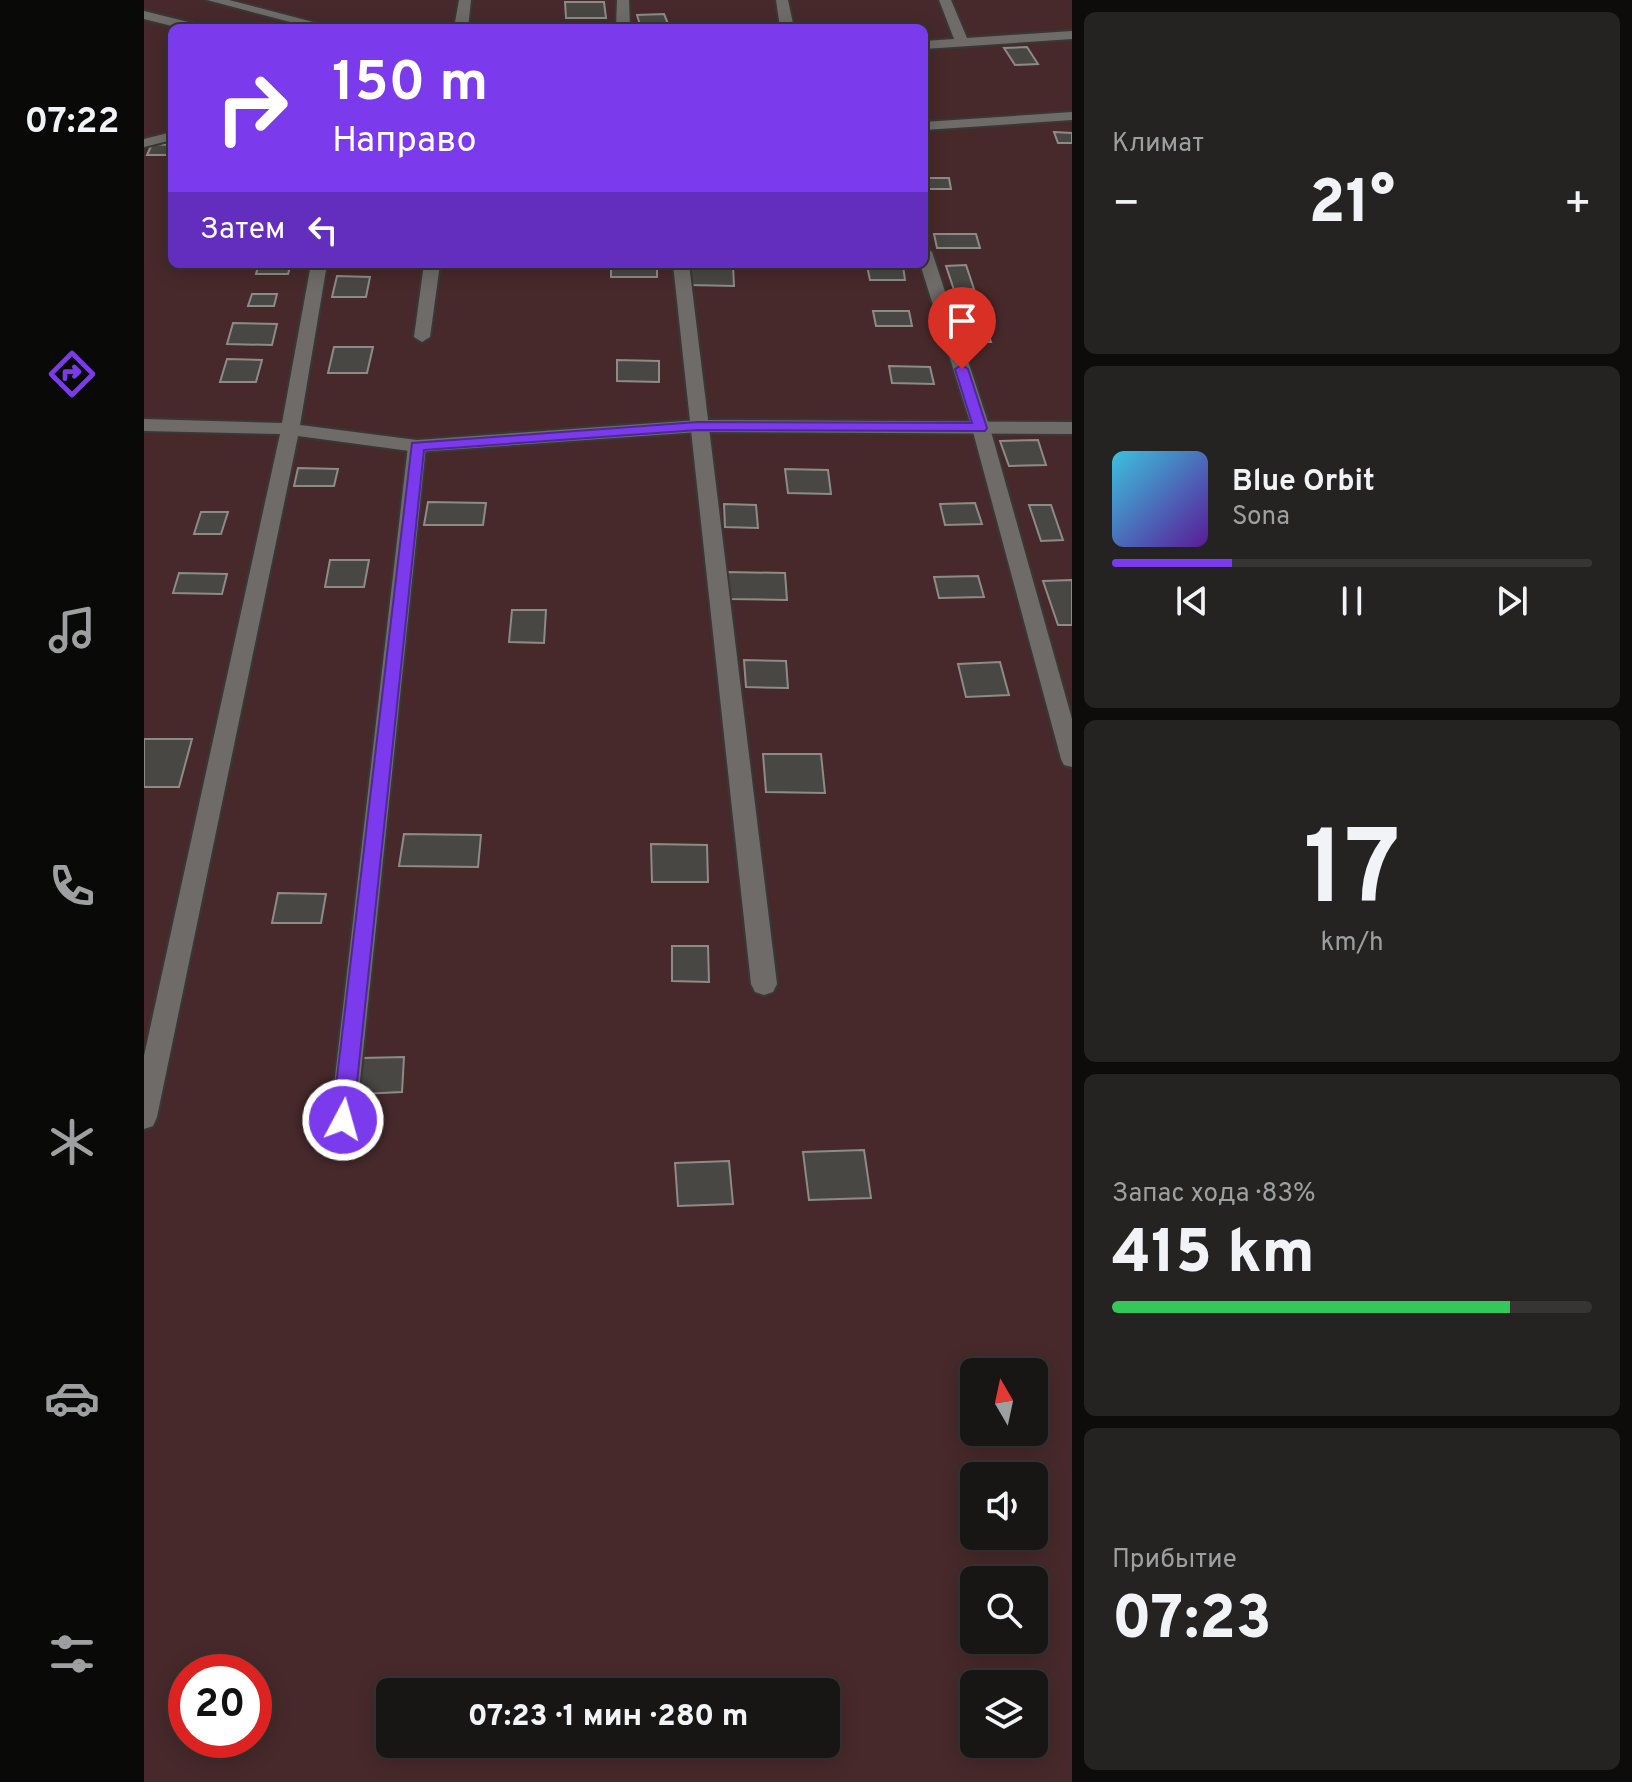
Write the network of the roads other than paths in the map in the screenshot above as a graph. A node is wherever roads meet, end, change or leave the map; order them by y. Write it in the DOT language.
graph roads {
  1 [pos="213,0"];
  2 [pos="271,0"];
  3 [pos="465,0"];
  4 [pos="623,0"];
  5 [pos="782,0"];
  6 [pos="945,0"];
  7 [pos="260,12"];
  8 [pos="144,15"];
  9 [pos="179,24"];
  10 [pos="312,24"];
  11 [pos="462,24"];
  12 [pos="623,24"];
  13 [pos="786,24"];
  14 [pos="1072,35"];
  15 [pos="962,42"];
  16 [pos="928,45"];
  17 [pos="1072,116"];
  18 [pos="928,126"];
  19 [pos="168,137"];
  20 [pos="144,143"];
  21 [pos="928,264"];
  22 [pos="318,268"];
  23 [pos="431,268"];
  24 [pos="681,268"];
  25 [pos="422,337"];
  26 [pos="144,425"];
  27 [pos="698,426"];
  28 [pos="981,428"];
  29 [pos="1072,428"];
  30 [pos="290,429"];
  31 [pos="417,446"];
  32 [pos="1072,759"];
  33 [pos="764,984"];
  34 [pos="144,1117"];
  35 [pos="343,1120"];
  1 -- 7 [label="street"];
  2 -- 7 [label="street"];
  3 -- 11 [label="street"];
  4 -- 12 [label="street"];
  5 -- 13 [label="street"];
  6 -- 15 [label="street"];
  7 -- 10 [label="street"];
  8 -- 9 [label="street"];
  14 -- 15 [label="street"];
  15 -- 16 [label="street"];
  17 -- 18 [label="street"];
  19 -- 20 [label="street"];
  21 -- 28 [label="street"];
  22 -- 30 [label="street"];
  23 -- 25 [label="street"];
  24 -- 27 [label="street"];
  26 -- 30 [label="street"];
  27 -- 28 [label="street"];
  27 -- 31 [label="street"];
  27 -- 33 [label="street"];
  28 -- 29 [label="street"];
  28 -- 32 [label="street"];
  30 -- 31 [label="street"];
  30 -- 34 [label="street"];
  31 -- 35 [label="street"];
}
